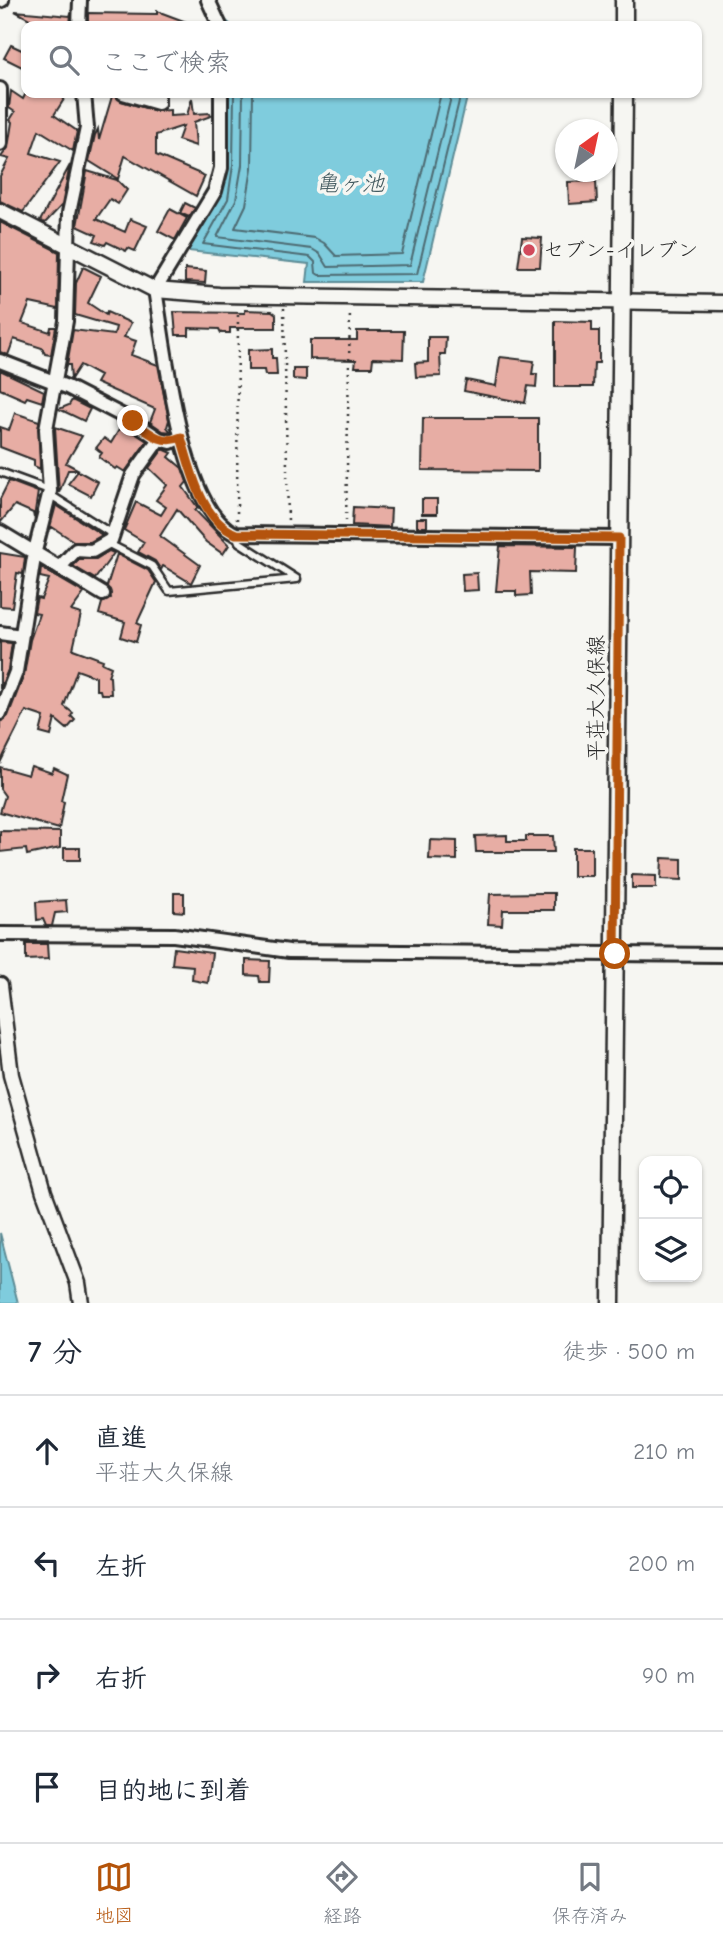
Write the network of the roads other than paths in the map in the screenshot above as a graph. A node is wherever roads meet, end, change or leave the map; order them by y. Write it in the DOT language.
graph roads {
  1 [pos="80,0"];
  2 [pos="208,0"];
  3 [pos="624,0"];
  4 [pos="79,21"];
  5 [pos="218,21"];
  6 [pos="624,21"];
  7 [pos="0,89"];
  8 [pos="84,98"];
  9 [pos="140,98"];
  10 [pos="158,98"];
  11 [pos="221,98"];
  12 [pos="624,98"];
  13 [pos="0,144"];
  14 [pos="0,211"];
  15 [pos="69,246"];
  16 [pos="155,290"];
  17 [pos="623,302"];
  18 [pos="723,303"];
  19 [pos="0,360"];
  20 [pos="54,383"];
  21 [pos="181,437"];
  22 [pos="159,439"];
  23 [pos="0,472"];
  24 [pos="50,492"];
  25 [pos="0,532"];
  26 [pos="236,534"];
  27 [pos="109,538"];
  28 [pos="619,538"];
  29 [pos="35,551"];
  30 [pos="59,568"];
  31 [pos="103,594"];
  32 [pos="0,633"];
  33 [pos="20,636"];
  34 [pos="0,713"];
  35 [pos="0,934"];
  36 [pos="615,954"];
  37 [pos="723,955"];
  38 [pos="0,985"];
  39 [pos="81,1303"];
  40 [pos="611,1303"];
  1 -- 4 [label="street"];
  2 -- 5 [label="street"];
  3 -- 6 [label="main road"];
  7 -- 13 [label="street"];
  8 -- 15 [label="street"];
  9 -- 10 [label="street"];
  11 -- 16 [label="street"];
  12 -- 17 [label="main road, 平荘大久保線"];
  14 -- 15 [label="street"];
  15 -- 16 [label="street"];
  15 -- 20 [label="street"];
  16 -- 17 [label="street"];
  16 -- 21 [label="street"];
  17 -- 18 [label="street"];
  17 -- 28 [label="main road, 平荘大久保線"];
  19 -- 20 [label="street"];
  20 -- 22 [label="street"];
  20 -- 24 [label="street"];
  21 -- 22 [label="street"];
  21 -- 26 [label="street"];
  22 -- 27 [label="street"];
  23 -- 24 [label="lane"];
  24 -- 27 [label="lane"];
  24 -- 29 [label="street"];
  25 -- 29 [label="street"];
  26 -- 27 [label="lane"];
  26 -- 28 [label="street"];
  27 -- 30 [label="street"];
  28 -- 36 [label="main road, 平荘大久保線"];
  29 -- 30 [label="street"];
  29 -- 33 [label="street"];
  30 -- 31 [label="street"];
  32 -- 33 [label="street"];
  33 -- 34 [label="street"];
  35 -- 36 [label="street"];
  36 -- 37 [label="street"];
  36 -- 40 [label="main road, 平荘大久保線"];
  38 -- 39 [label="street"];
}
